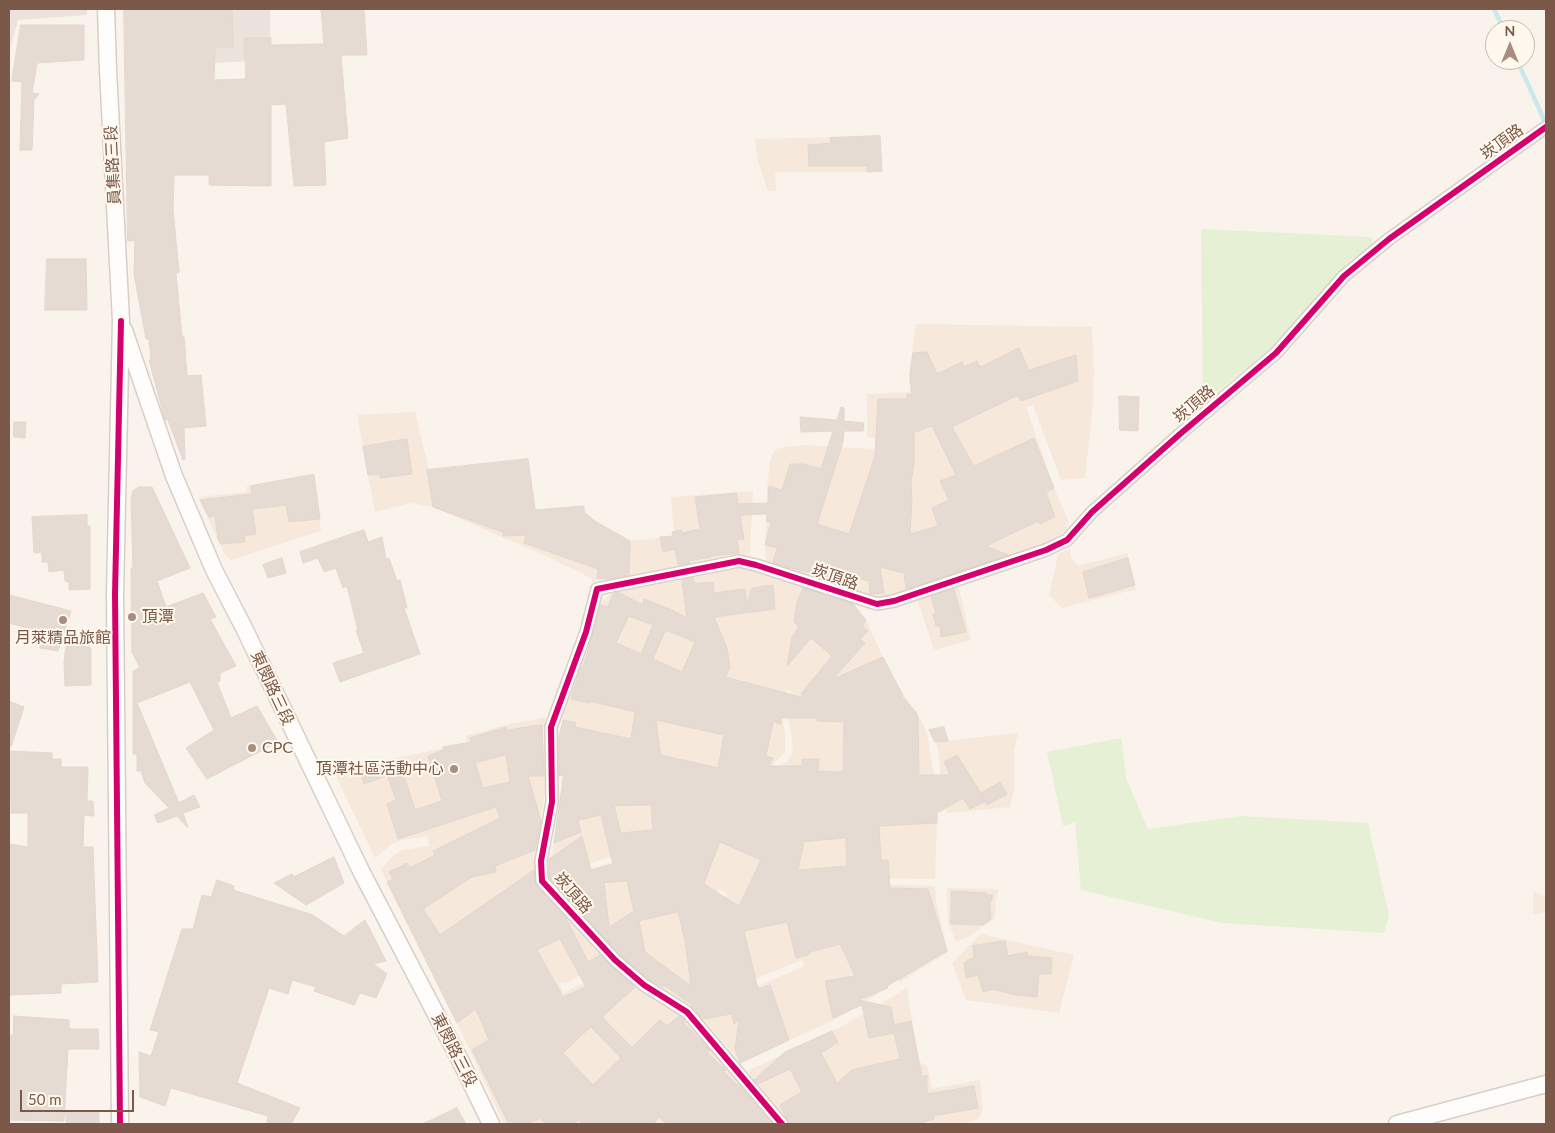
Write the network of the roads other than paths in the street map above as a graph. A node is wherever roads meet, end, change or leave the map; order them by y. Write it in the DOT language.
graph roads {
  1 [pos="106,9"];
  2 [pos="1546,127"];
  3 [pos="121,321"];
  4 [pos="1546,1084"];
  5 [pos="120,1124"];
  6 [pos="491,1124"];
  7 [pos="782,1124"];
  8 [pos="1397,1124"];
  1 -- 3 [label="main road, 員集路三段"];
  2 -- 7 [label="street, 崁頂路"];
  3 -- 5 [label="main road"];
  3 -- 6 [label="main road, 東閔路三段"];
  4 -- 8 [label="main road"];
}
